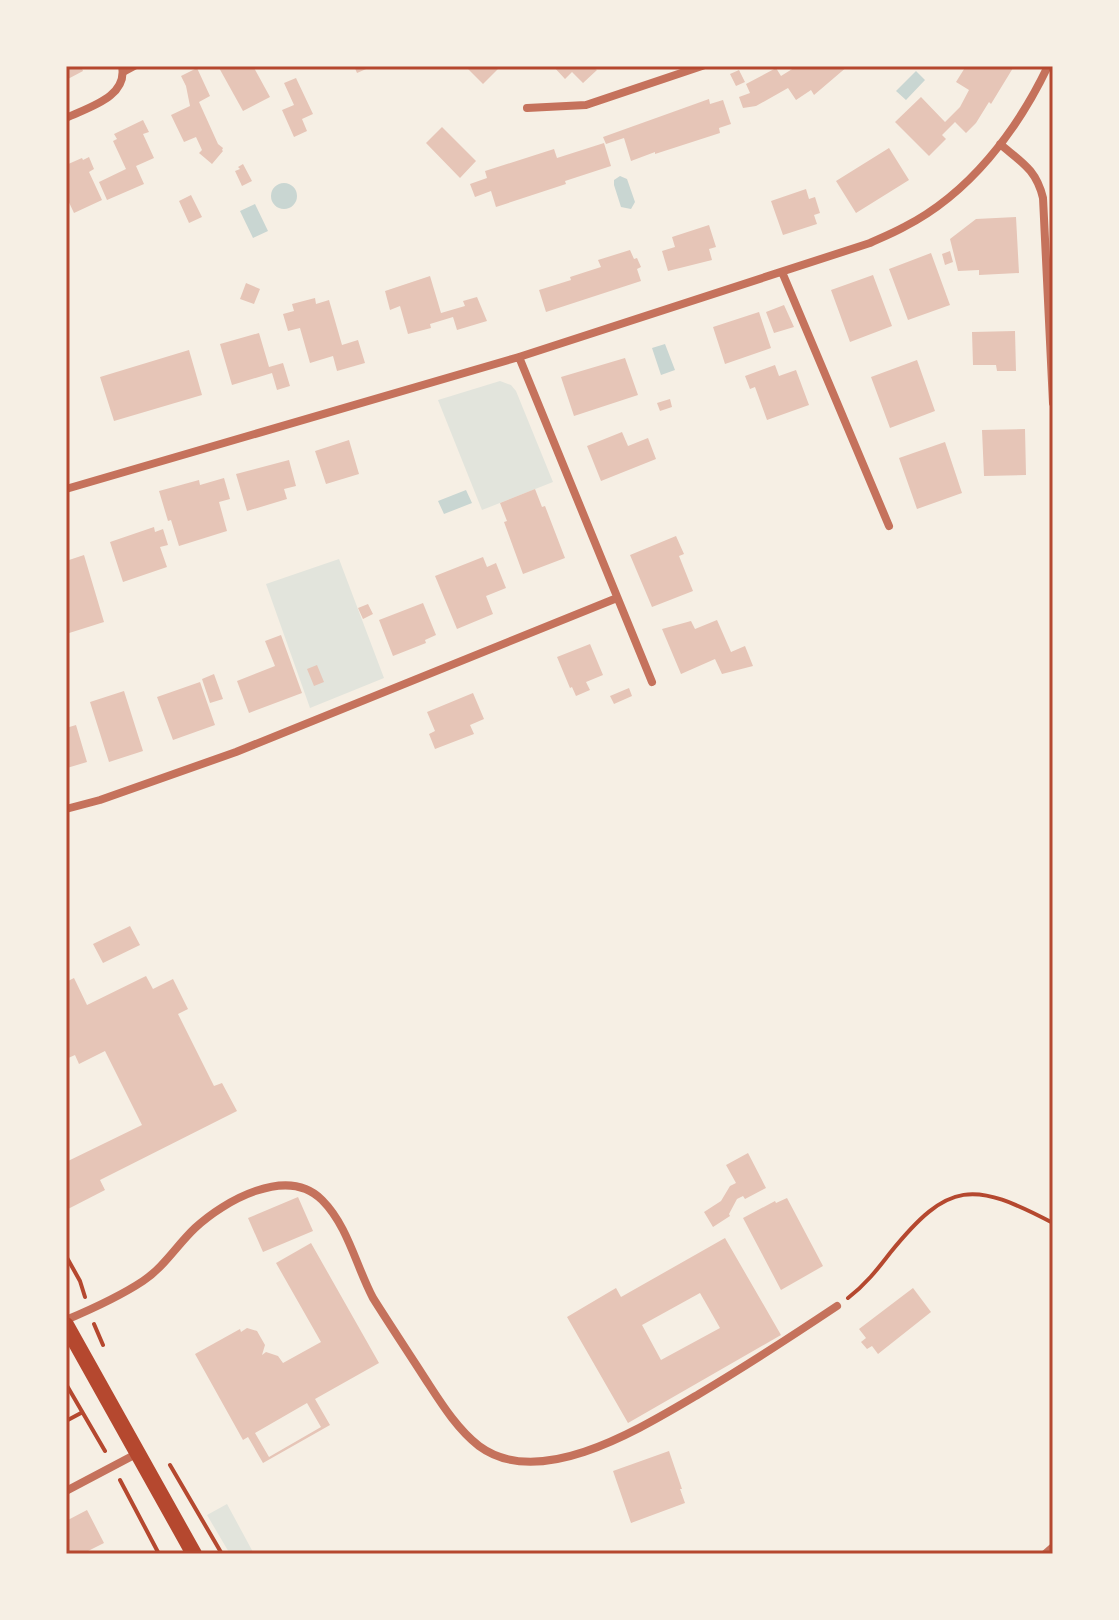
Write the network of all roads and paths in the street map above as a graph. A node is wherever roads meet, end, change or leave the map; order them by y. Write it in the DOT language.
graph roads {
  1 [pos="136,66"];
  2 [pos="702,66"];
  3 [pos="1048,66"];
  4 [pos="122,70"];
  5 [pos="527,108"];
  6 [pos="66,118"];
  7 [pos="1000,144"];
  8 [pos="782,272"];
  9 [pos="519,357"];
  10 [pos="1053,403"];
  11 [pos="66,489"];
  12 [pos="889,526"];
  13 [pos="617,598"];
  14 [pos="652,682"];
  15 [pos="66,809"];
  16 [pos="1053,1223"];
  17 [pos="66,1256"];
  18 [pos="80,1281"];
  19 [pos="837,1306"];
  20 [pos="89,1310"];
  21 [pos="66,1323"];
  22 [pos="105,1351"];
  23 [pos="82,1412"];
  24 [pos="66,1421"];
  25 [pos="138,1453"];
  26 [pos="165,1456"];
  27 [pos="66,1491"];
  28 [pos="1053,1547"];
  29 [pos="194,1554"];
  30 [pos="222,1554"];
  31 [pos="1045,1554"];
  1 -- 4 [label="lane"];
  2 -- 5 [label="street"];
  3 -- 7 [label="street"];
  4 -- 6 [label="street"];
  7 -- 8 [label="street"];
  7 -- 10 [label="street"];
  8 -- 9 [label="street"];
  8 -- 12 [label="street"];
  9 -- 11 [label="street"];
  9 -- 13 [label="street"];
  13 -- 14 [label="street"];
  13 -- 15 [label="street"];
  16 -- 19 [label="path"];
  17 -- 18 [label="path"];
  19 -- 20 [label="street"];
  20 -- 21 [label="street"];
  20 -- 22 [label="path"];
  21 -- 25 [label="main road"];
  23 -- 24 [label="path"];
  25 -- 27 [label="street"];
  25 -- 29 [label="main road"];
  26 -- 30 [label="path"];
  28 -- 31 [label="street"];
}
